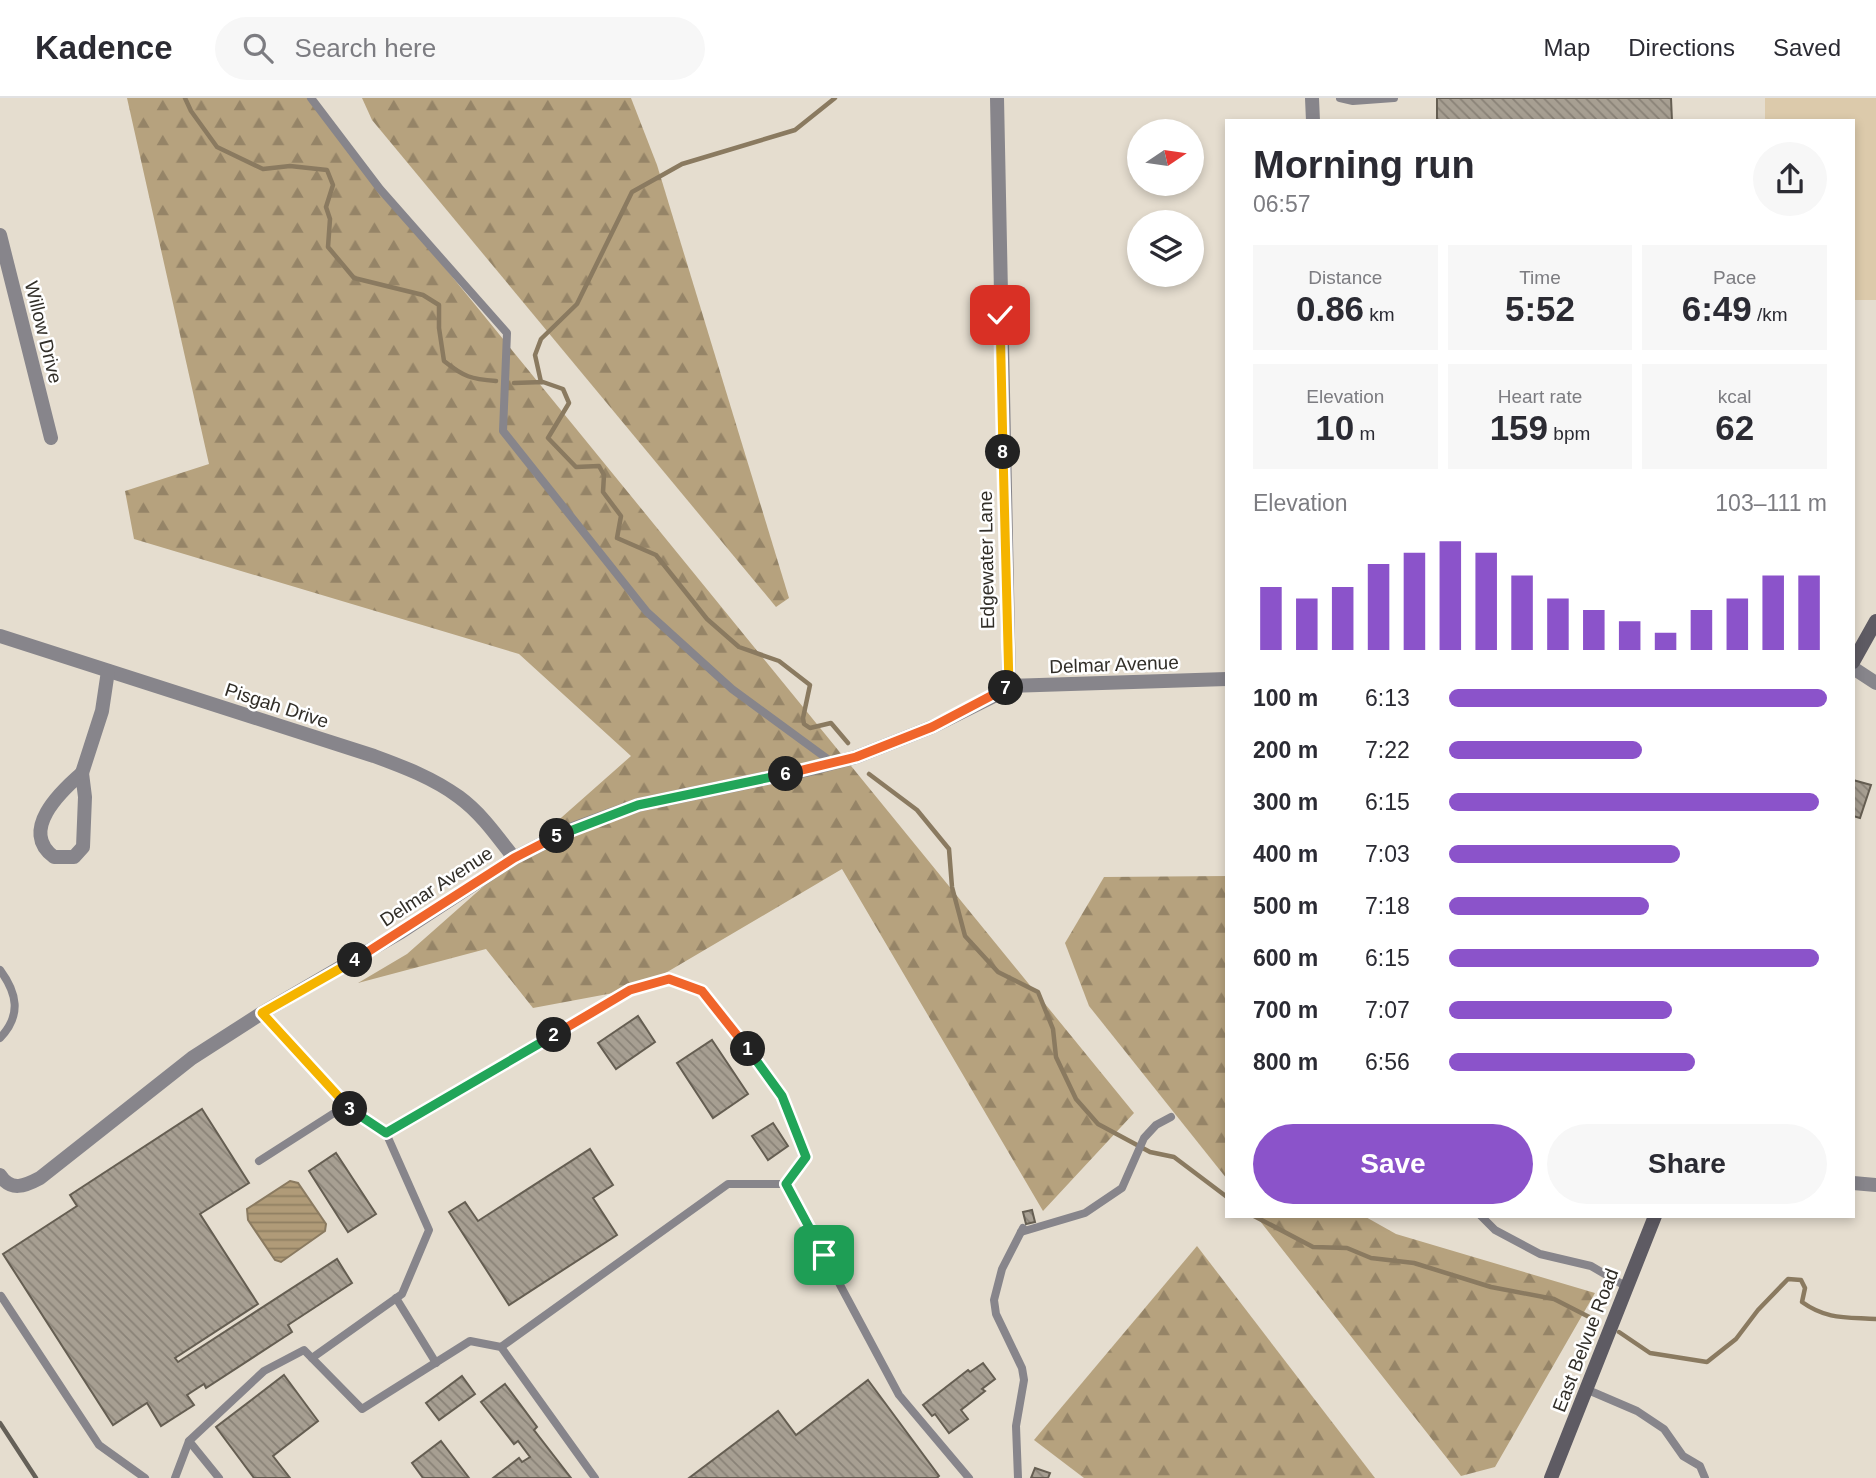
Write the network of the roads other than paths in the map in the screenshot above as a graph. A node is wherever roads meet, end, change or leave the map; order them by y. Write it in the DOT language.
graph roads {
  1 [pos="311,98"];
  2 [pos="997,98"];
  3 [pos="1312,98"];
  4 [pos="1340,98"];
  5 [pos="1394,98"];
  6 [pos="1313,119"];
  7 [pos="0,235"];
  8 [pos="51,438"];
  9 [pos="1876,621"];
  10 [pos="0,636"];
  11 [pos="1855,658"];
  12 [pos="1855,669"];
  13 [pos="108,671"];
  14 [pos="1225,679"];
  15 [pos="1876,683"];
  16 [pos="1009,686"];
  17 [pos="833,763"];
  18 [pos="82,773"];
  19 [pos="514,858"];
  20 [pos="0,970"];
  21 [pos="262,1013"];
  22 [pos="0,1038"];
  23 [pos="345,1106"];
  24 [pos="1171,1117"];
  25 [pos="386,1133"];
  26 [pos="259,1161"];
  27 [pos="2,1178"];
  28 [pos="1855,1183"];
  29 [pos="786,1184"];
  30 [pos="1876,1185"];
  31 [pos="1483,1218"];
  32 [pos="1654,1218"];
  33 [pos="1627,1287"];
  34 [pos="1,1296"];
  35 [pos="396,1298"];
  36 [pos="500,1347"];
  37 [pos="312,1358"];
  38 [pos="436,1363"];
  39 [pos="1588,1390"];
  40 [pos="189,1441"];
  41 [pos="145,1478"];
  42 [pos="176,1478"];
  43 [pos="219,1478"];
  44 [pos="595,1478"];
  45 [pos="969,1478"];
  46 [pos="1018,1478"];
  47 [pos="1551,1478"];
  48 [pos="1705,1478"];
  1 -- 17 [label="lane"];
  2 -- 16 [label="street, Edgewater Lane"];
  3 -- 6 [label="street"];
  4 -- 5 [label="lane"];
  7 -- 8 [label="street, Willow Drive"];
  9 -- 11 [label="street"];
  10 -- 13 [label="street, Pisgah Drive"];
  12 -- 15 [label="street"];
  13 -- 18 [label="street"];
  13 -- 19 [label="street, Pisgah Drive"];
  14 -- 16 [label="street, Delmar Avenue"];
  16 -- 17 [label="street, Delmar Avenue"];
  17 -- 19 [label="street, Delmar Avenue"];
  18 -- 18 [label="street"];
  19 -- 21 [label="street, Delmar Avenue"];
  20 -- 22 [label="lane"];
  21 -- 23 [label="lane"];
  21 -- 27 [label="street, Delmar Avenue"];
  23 -- 25 [label="lane"];
  23 -- 26 [label="lane"];
  24 -- 46 [label="lane"];
  25 -- 29 [label="lane"];
  25 -- 35 [label="lane"];
  28 -- 30 [label="street"];
  29 -- 36 [label="lane"];
  29 -- 45 [label="lane"];
  31 -- 33 [label="lane"];
  32 -- 33 [label="street, East Belvue Road"];
  33 -- 39 [label="street, East Belvue Road"];
  34 -- 41 [label="lane"];
  35 -- 37 [label="lane"];
  35 -- 38 [label="lane"];
  36 -- 38 [label="lane"];
  36 -- 44 [label="lane"];
  37 -- 38 [label="lane"];
  37 -- 40 [label="lane"];
  39 -- 47 [label="street, East Belvue Road"];
  39 -- 48 [label="lane"];
  40 -- 42 [label="lane"];
  40 -- 43 [label="lane"];
}
